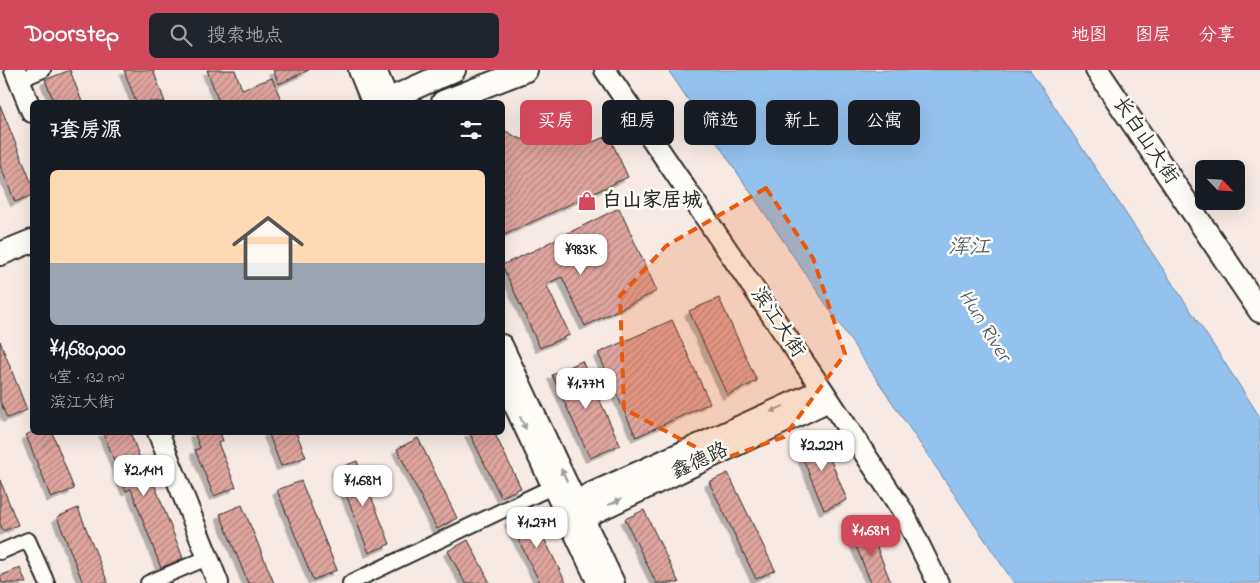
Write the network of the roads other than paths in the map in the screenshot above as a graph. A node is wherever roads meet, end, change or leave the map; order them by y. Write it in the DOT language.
graph roads {
  1 [pos="44,70"];
  2 [pos="359,70"];
  3 [pos="376,70"];
  4 [pos="526,70"];
  5 [pos="605,70"];
  6 [pos="1097,70"];
  7 [pos="1113,70"];
  8 [pos="449,72"];
  9 [pos="18,75"];
  10 [pos="382,100"];
  11 [pos="383,100"];
  12 [pos="387,100"];
  13 [pos="450,100"];
  14 [pos="30,107"];
  15 [pos="30,242"];
  16 [pos="0,254"];
  17 [pos="30,258"];
  18 [pos="0,270"];
  19 [pos="1260,285"];
  20 [pos="1260,311"];
  21 [pos="505,352"];
  22 [pos="505,385"];
  23 [pos="825,395"];
  24 [pos="159,435"];
  25 [pos="554,486"];
  26 [pos="573,512"];
  27 [pos="0,552"];
  28 [pos="207,558"];
  29 [pos="46,583"];
  30 [pos="148,583"];
  31 [pos="218,583"];
  32 [pos="350,583"];
  33 [pos="598,583"];
  34 [pos="614,583"];
  35 [pos="938,583"];
  1 -- 9 [label="street"];
  2 -- 10 [label="street"];
  3 -- 11 [label="street"];
  4 -- 13 [label="main road"];
  5 -- 23 [label="street, 滨江大街"];
  6 -- 20 [label="main road, 长白山大街"];
  7 -- 19 [label="main road, 长白山大街"];
  8 -- 12 [label="main road"];
  9 -- 14 [label="street"];
  15 -- 16 [label="main road"];
  17 -- 18 [label="main road"];
  26 -- 21 [label="street, one-way"];
  22 -- 25 [label="street, one-way"];
  23 -- 26 [label="street, 鑫德路"];
  23 -- 35 [label="street, 滨江大街"];
  24 -- 28 [label="street"];
  25 -- 26 [label="street"];
  25 -- 32 [label="street"];
  26 -- 33 [label="street"];
  26 -- 34 [label="street"];
  27 -- 29 [label="street"];
  28 -- 30 [label="street"];
  28 -- 31 [label="street"];
}
